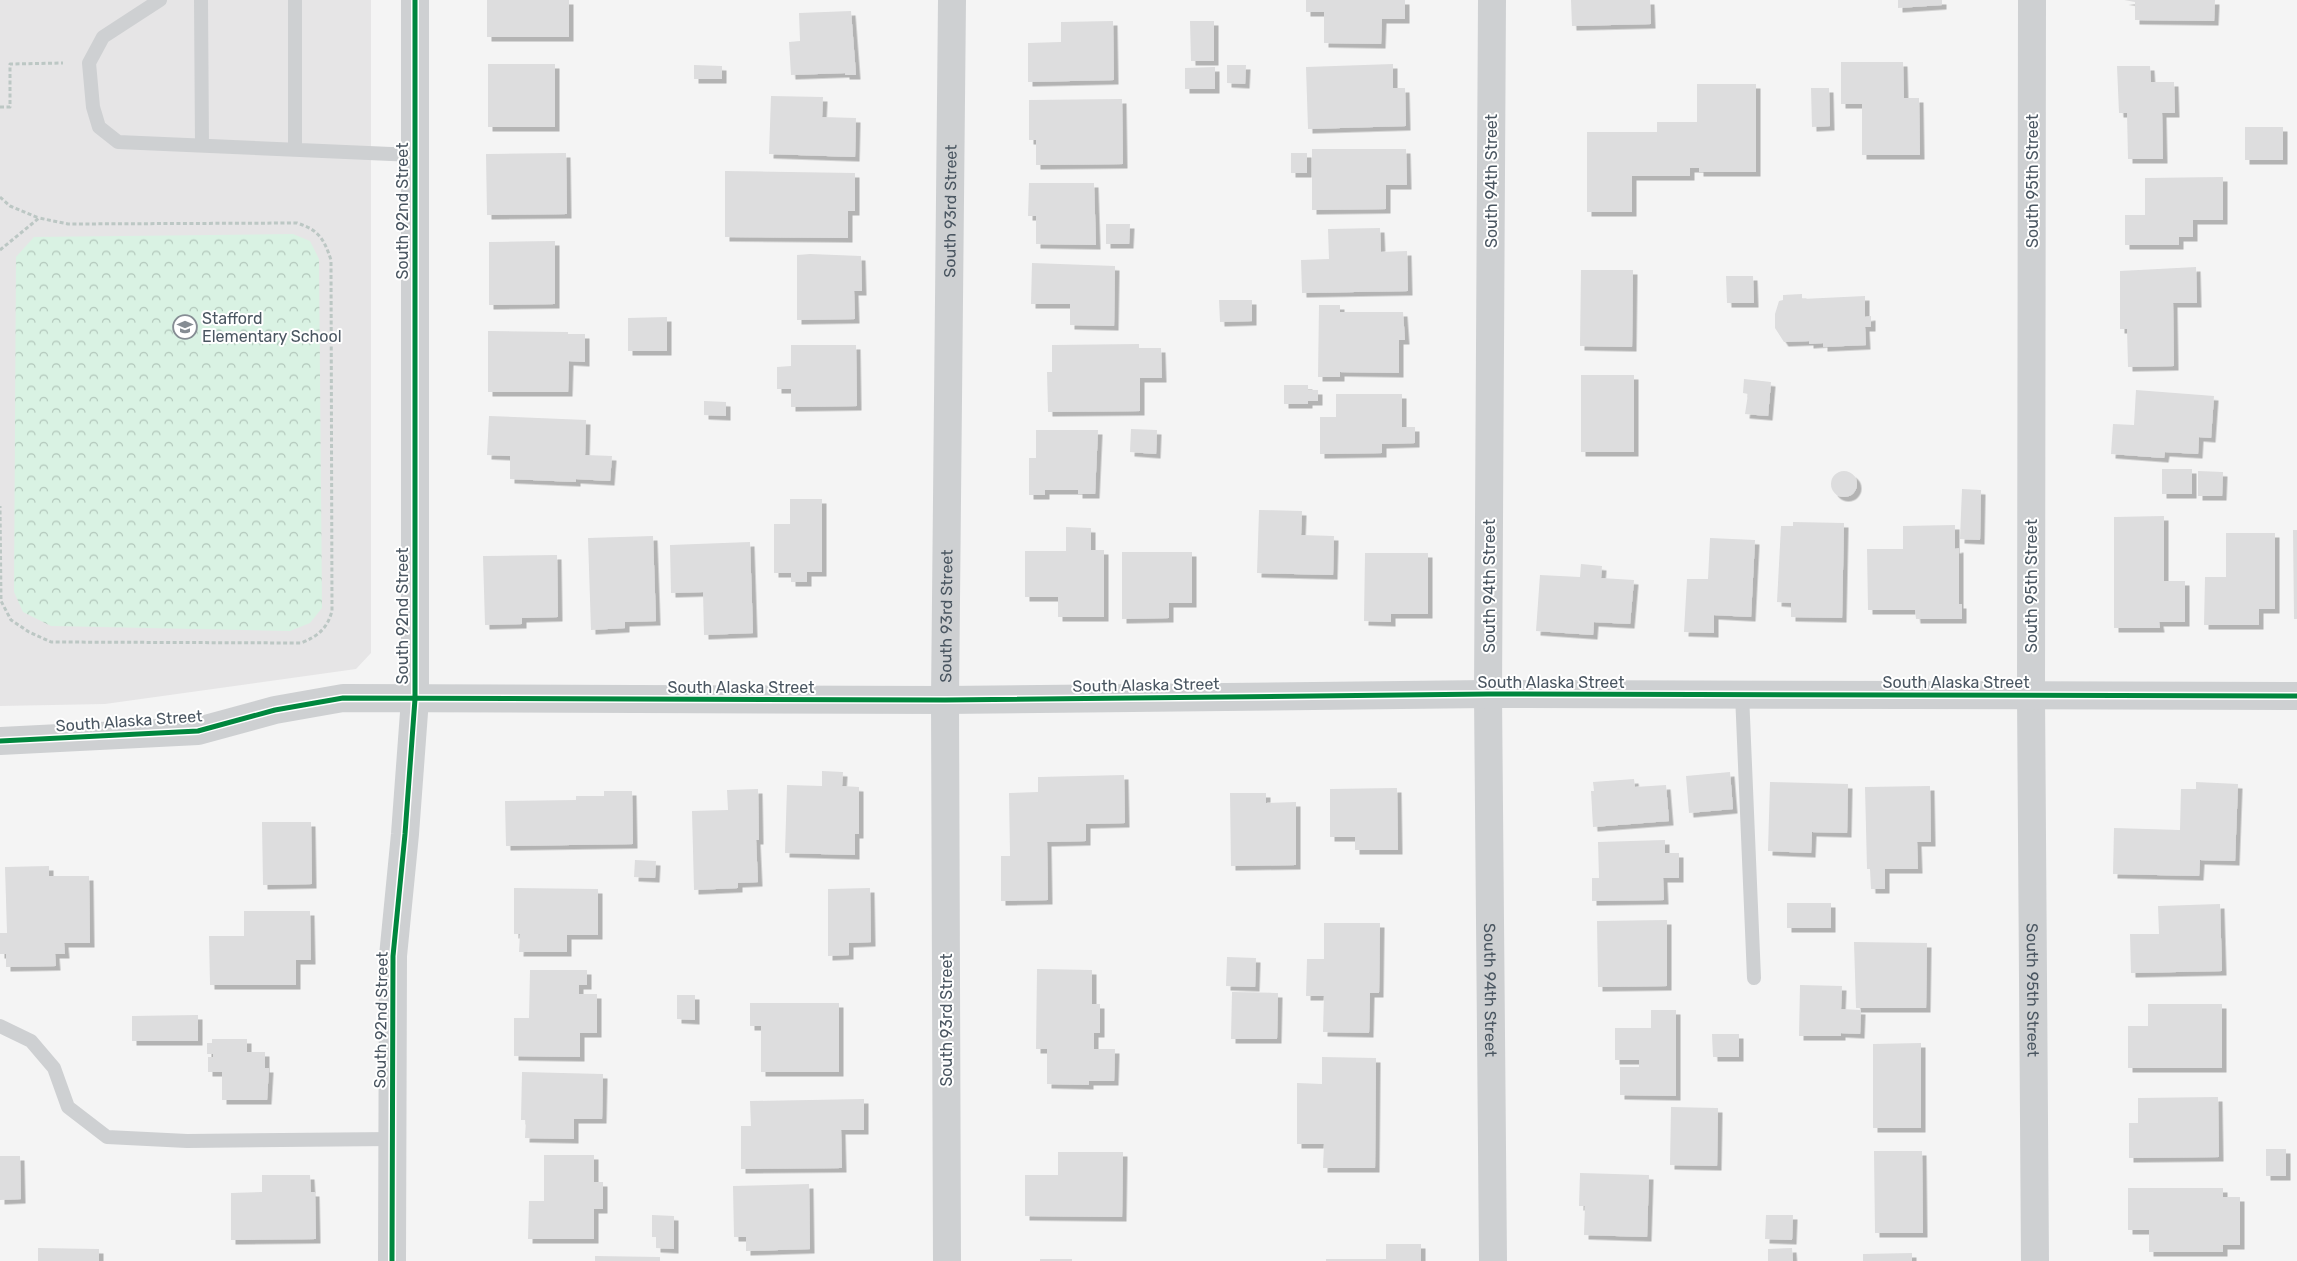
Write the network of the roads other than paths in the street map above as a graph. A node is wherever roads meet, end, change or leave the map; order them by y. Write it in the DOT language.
graph roads {
  1 [pos="160,0"];
  2 [pos="201,0"];
  3 [pos="295,0"];
  4 [pos="415,0"];
  5 [pos="952,0"];
  6 [pos="1492,0"];
  7 [pos="2032,0"];
  8 [pos="202,145"];
  9 [pos="295,149"];
  10 [pos="414,156"];
  11 [pos="1488,694"];
  12 [pos="1742,694"];
  13 [pos="2031,695"];
  14 [pos="2297,696"];
  15 [pos="415,699"];
  16 [pos="944,700"];
  17 [pos="0,741"];
  18 [pos="1754,978"];
  19 [pos="0,1026"];
  20 [pos="392,1139"];
  21 [pos="392,1261"];
  22 [pos="947,1261"];
  23 [pos="1493,1261"];
  24 [pos="2036,1261"];
  1 -- 8 [label="lane"];
  2 -- 8 [label="lane"];
  3 -- 9 [label="lane"];
  4 -- 10 [label="street, South 92nd Street"];
  5 -- 16 [label="street, South 93rd Street"];
  6 -- 11 [label="street, South 94th Street"];
  7 -- 13 [label="street, South 95th Street"];
  8 -- 9 [label="lane"];
  9 -- 10 [label="lane"];
  10 -- 15 [label="street, South 92nd Street"];
  11 -- 12 [label="street, South Alaska Street"];
  11 -- 16 [label="street, South Alaska Street"];
  11 -- 23 [label="street, South 94th Street"];
  12 -- 13 [label="street, South Alaska Street"];
  12 -- 18 [label="lane"];
  13 -- 14 [label="street, South Alaska Street"];
  13 -- 24 [label="street, South 95th Street"];
  15 -- 16 [label="street, South Alaska Street"];
  15 -- 17 [label="street, South Alaska Street"];
  15 -- 20 [label="street, South 92nd Street"];
  16 -- 22 [label="street, South 93rd Street"];
  19 -- 20 [label="lane"];
  20 -- 21 [label="street, South 92nd Street"];
}
